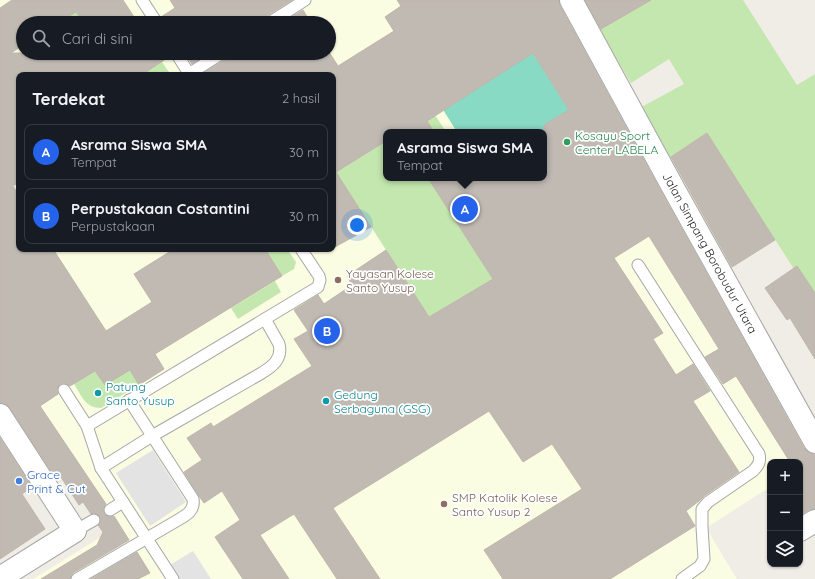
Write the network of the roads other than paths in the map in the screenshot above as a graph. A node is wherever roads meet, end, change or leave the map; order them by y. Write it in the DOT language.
graph roads {
  1 [pos="142,0"];
  2 [pos="305,0"];
  3 [pos="571,0"];
  4 [pos="152,16"];
  5 [pos="280,16"];
  6 [pos="181,60"];
  7 [pos="211,60"];
  8 [pos="189,72"];
  9 [pos="193,72"];
  10 [pos="303,252"];
  11 [pos="638,265"];
  12 [pos="265,319"];
  13 [pos="64,390"];
  14 [pos="129,400"];
  15 [pos="0,414"];
  16 [pos="87,426"];
  17 [pos="152,436"];
  18 [pos="815,442"];
  19 [pos="101,468"];
  20 [pos="123,502"];
  21 [pos="110,510"];
  22 [pos="94,520"];
  23 [pos="815,521"];
  24 [pos="803,528"];
  25 [pos="75,531"];
  26 [pos="147,539"];
  27 [pos="0,578"];
  28 [pos="77,579"];
  29 [pos="173,579"];
  30 [pos="682,579"];
  1 -- 4 [label="lane"];
  2 -- 5 [label="lane"];
  3 -- 18 [label="street, Jalan Simpang Borobudur Utara"];
  6 -- 8 [label="lane"];
  7 -- 9 [label="lane"];
  10 -- 12 [label="lane"];
  11 -- 30 [label="lane"];
  12 -- 14 [label="lane"];
  12 -- 17 [label="lane"];
  13 -- 16 [label="lane"];
  14 -- 16 [label="lane"];
  14 -- 17 [label="lane"];
  15 -- 25 [label="street"];
  16 -- 19 [label="lane"];
  17 -- 19 [label="lane"];
  17 -- 26 [label="lane"];
  19 -- 20 [label="lane"];
  20 -- 21 [label="lane"];
  20 -- 26 [label="lane"];
  22 -- 25 [label="lane"];
  23 -- 24 [label="street"];
  25 -- 27 [label="street"];
  26 -- 28 [label="lane"];
  26 -- 29 [label="lane"];
}
